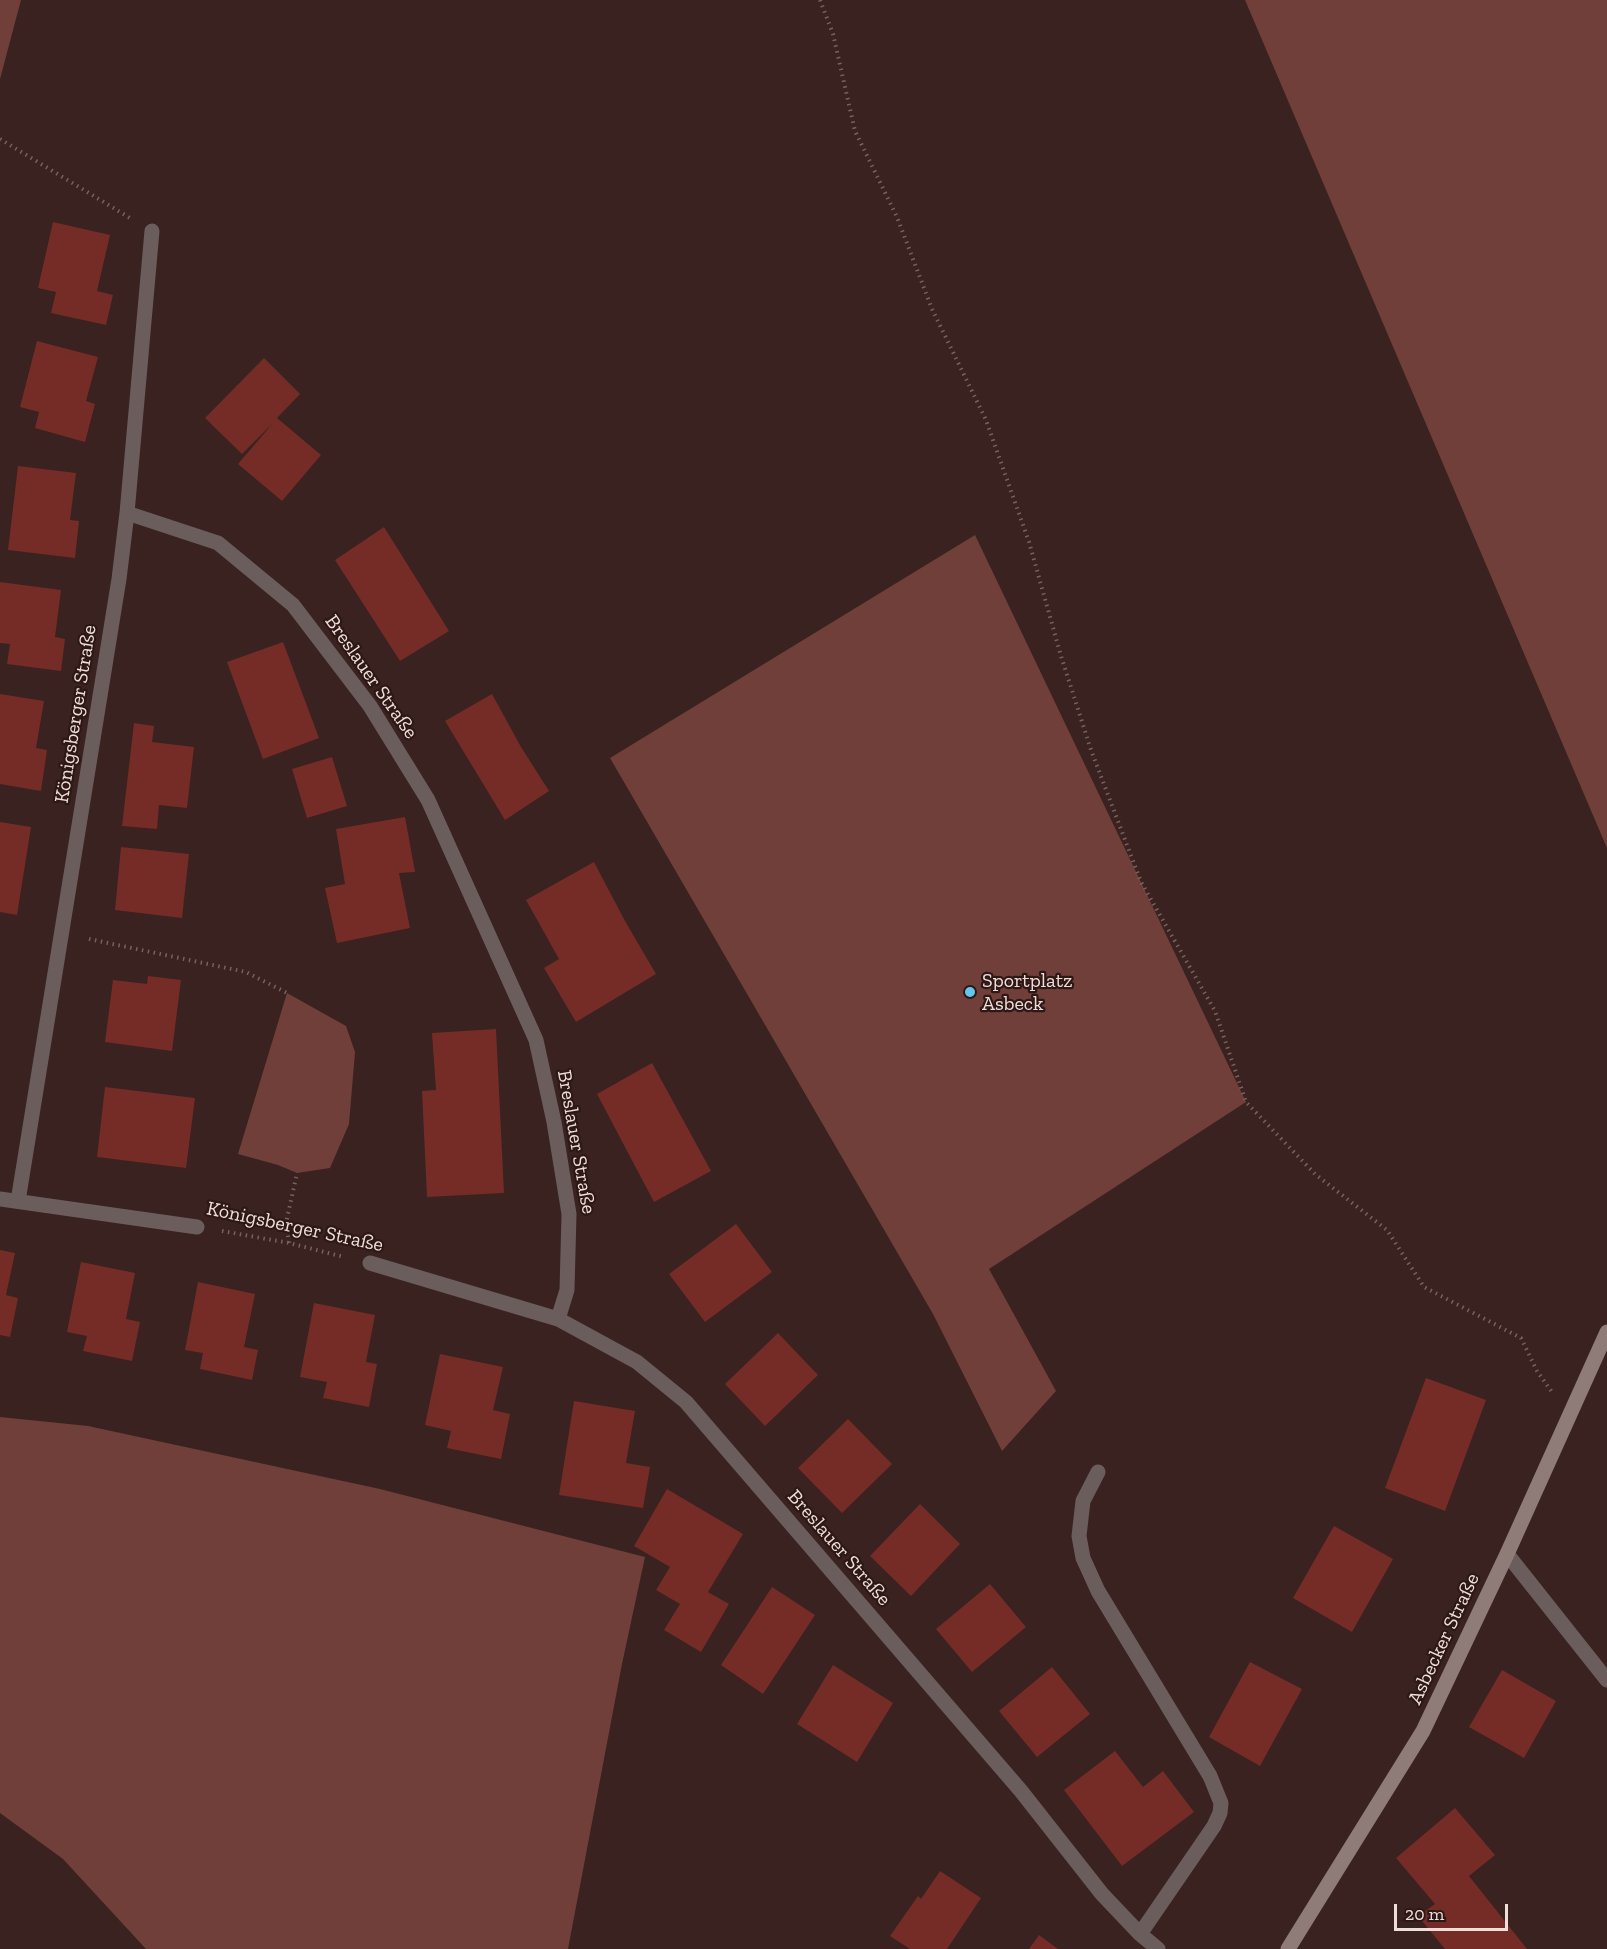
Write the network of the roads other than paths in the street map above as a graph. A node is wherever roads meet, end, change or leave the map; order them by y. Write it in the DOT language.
graph roads {
  1 [pos="152,231"];
  2 [pos="128,513"];
  3 [pos="0,1199"];
  4 [pos="18,1200"];
  5 [pos="197,1227"];
  6 [pos="370,1263"];
  7 [pos="558,1319"];
  8 [pos="1607,1332"];
  9 [pos="1098,1472"];
  10 [pos="1507,1554"];
  11 [pos="1607,1680"];
  12 [pos="1140,1934"];
  13 [pos="1158,1949"];
  14 [pos="1288,1949"];
  1 -- 2 [label="street, Königsberger Straße"];
  2 -- 4 [label="street, Königsberger Straße"];
  2 -- 7 [label="street, Breslauer Straße"];
  3 -- 4 [label="street, Königsberger Straße"];
  4 -- 5 [label="street, Königsberger Straße"];
  6 -- 7 [label="street, Königsberger Straße"];
  7 -- 12 [label="street, Breslauer Straße"];
  8 -- 10 [label="main road, Asbecker Straße"];
  9 -- 12 [label="street"];
  10 -- 11 [label="street"];
  10 -- 14 [label="main road, Asbecker Straße"];
  12 -- 13 [label="street, Breslauer Straße"];
}
